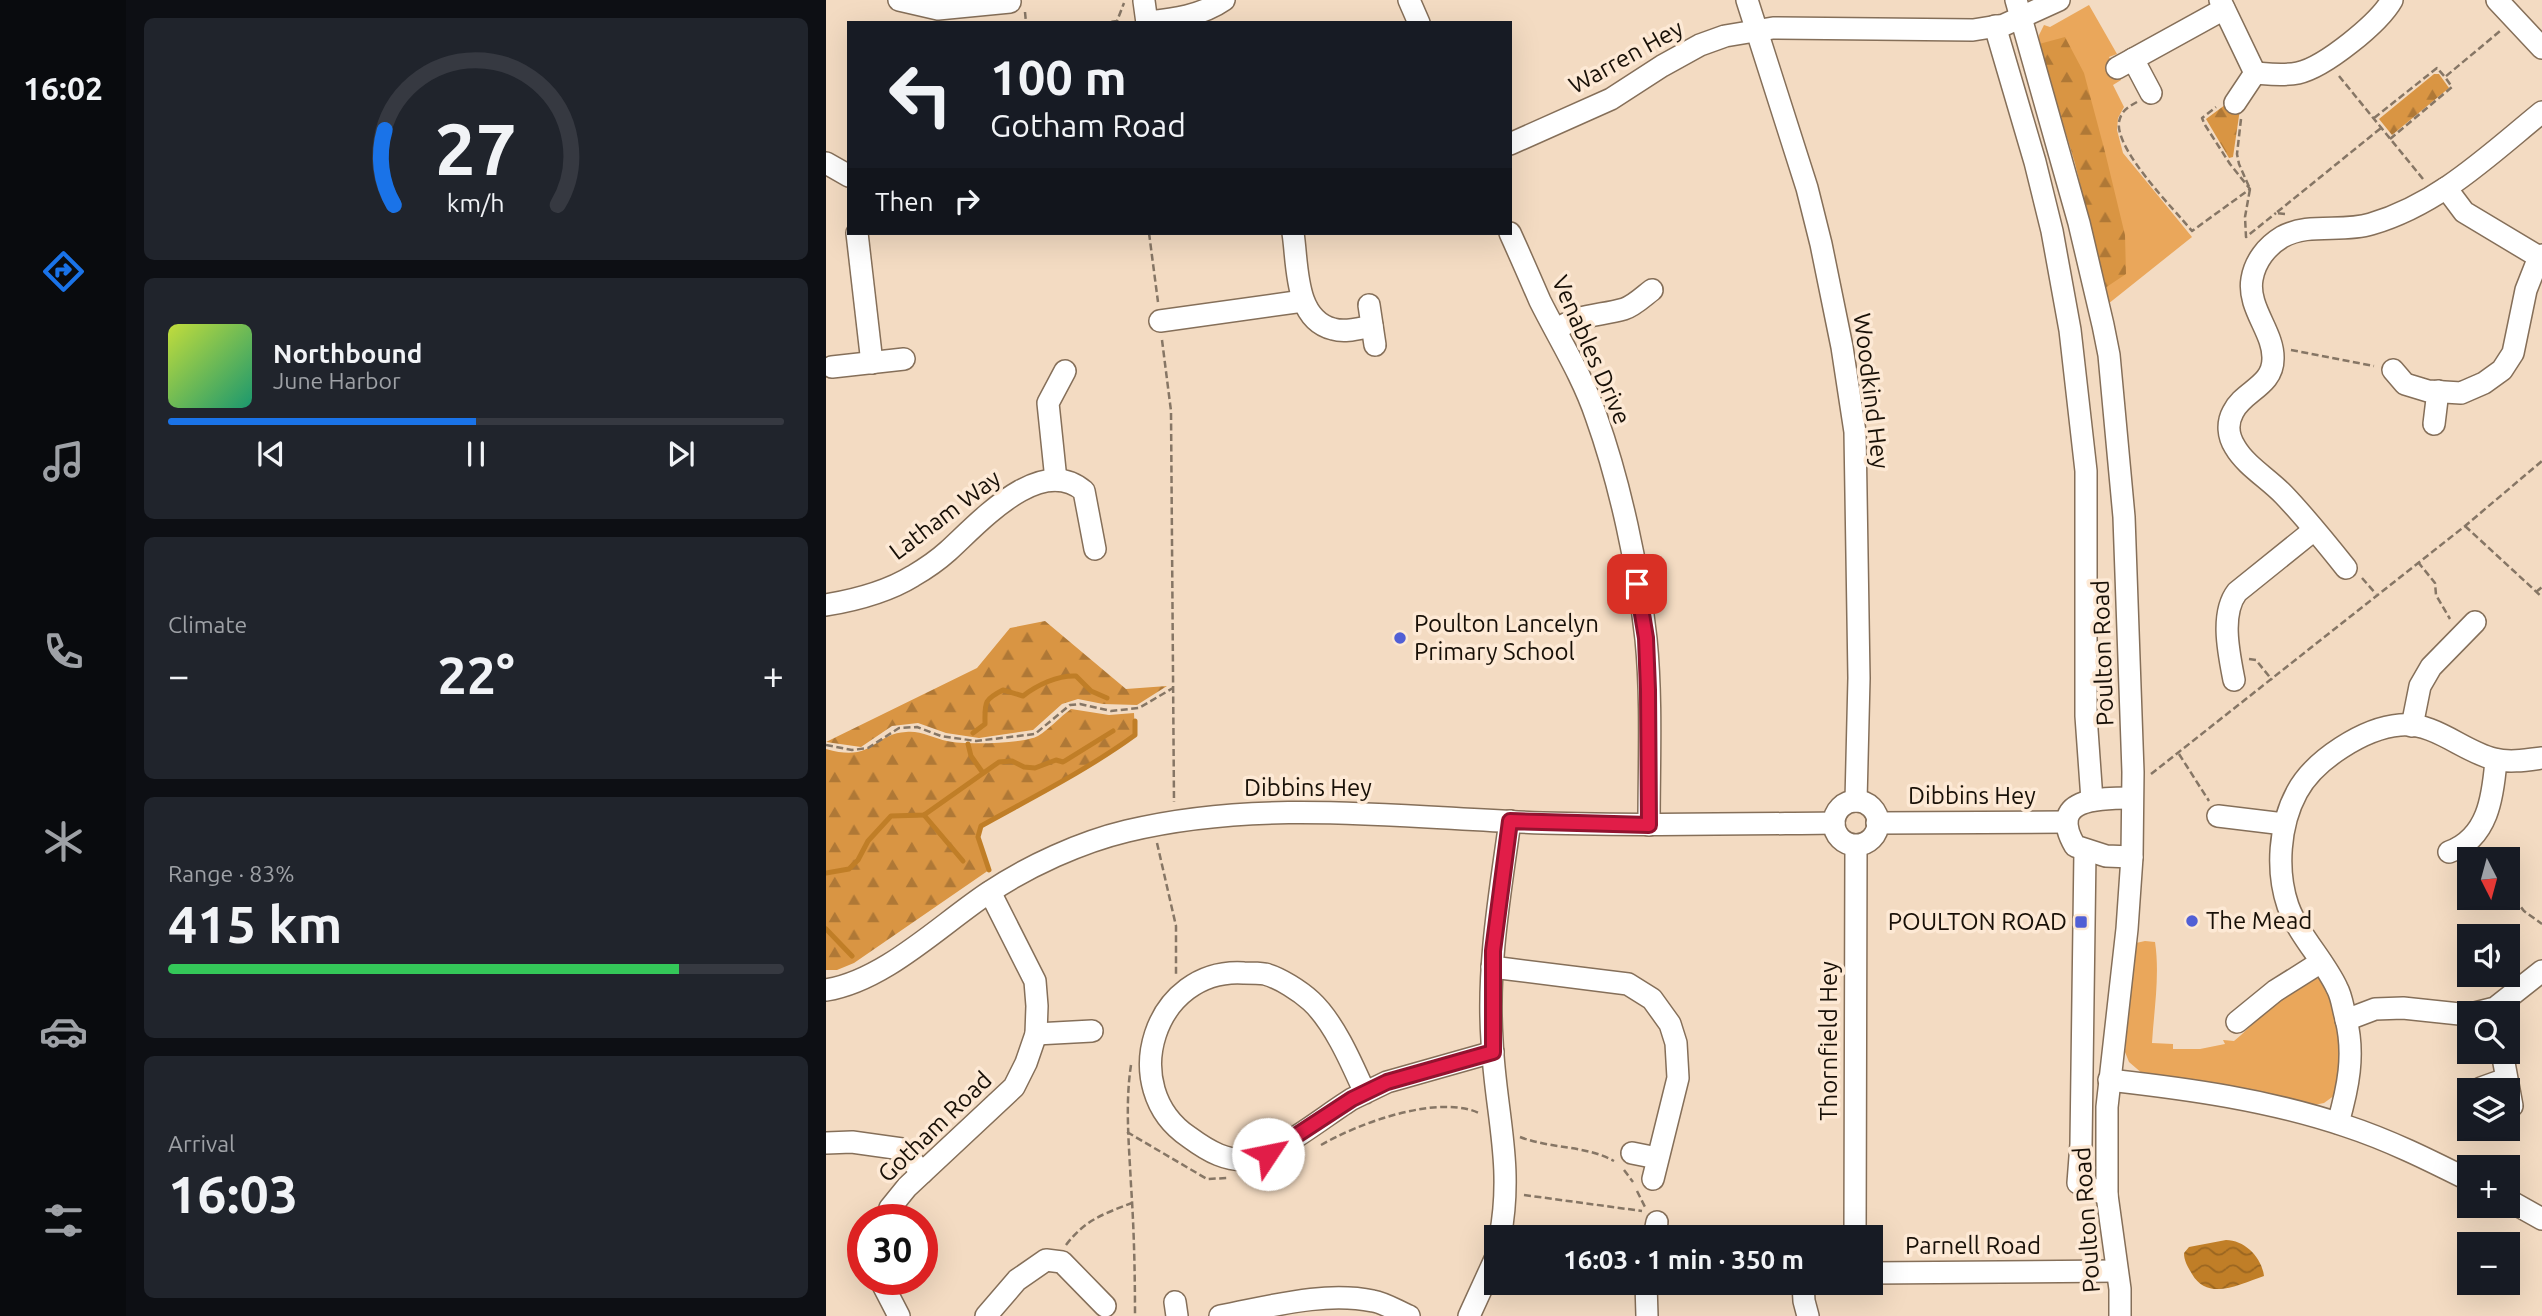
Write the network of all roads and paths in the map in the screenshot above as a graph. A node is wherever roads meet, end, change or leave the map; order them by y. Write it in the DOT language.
graph roads {
  1 [pos="899,0"];
  2 [pos="1125,0"];
  3 [pos="1224,0"];
  4 [pos="1409,0"];
  5 [pos="1747,0"];
  6 [pos="2059,0"];
  7 [pos="2392,0"];
  8 [pos="1144,1"];
  9 [pos="1010,2"];
  10 [pos="2222,5"];
  11 [pos="2508,7"];
  12 [pos="2018,10"];
  13 [pos="1117,21"];
  14 [pos="1147,21"];
  15 [pos="1159,21"];
  16 [pos="1418,21"];
  17 [pos="1995,26"];
  18 [pos="1757,31"];
  19 [pos="2542,48"];
  20 [pos="2326,60"];
  21 [pos="2255,73"];
  22 [pos="2445,77"];
  23 [pos="2144,98"];
  24 [pos="2235,103"];
  25 [pos="2542,112"];
  26 [pos="2374,118"];
  27 [pos="2381,128"];
  28 [pos="2390,139"];
  29 [pos="1512,143"];
  30 [pos="826,163"];
  31 [pos="847,175"];
  32 [pos="2250,189"];
  33 [pos="2441,192"];
  34 [pos="2276,213"];
  35 [pos="2288,214"];
  36 [pos="858,235"];
  37 [pos="1149,235"];
  38 [pos="1293,235"];
  39 [pos="1511,235"];
  40 [pos="2541,256"];
  41 [pos="1652,290"];
  42 [pos="1303,301"];
  43 [pos="1369,304"];
  44 [pos="1160,321"];
  45 [pos="1556,330"];
  46 [pos="2273,348"];
  47 [pos="904,359"];
  48 [pos="872,363"];
  49 [pos="832,368"];
  50 [pos="1065,370"];
  51 [pos="2393,370"];
  52 [pos="2438,391"];
  53 [pos="2434,424"];
  54 [pos="2542,461"];
  55 [pos="1056,480"];
  56 [pos="2465,526"];
  57 [pos="2314,530"];
  58 [pos="1087,535"];
  59 [pos="2418,562"];
  60 [pos="2346,568"];
  61 [pos="2542,587"];
  62 [pos="2536,592"];
  63 [pos="2542,597"];
  64 [pos="826,605"];
  65 [pos="2468,635"];
  66 [pos="2236,666"];
  67 [pos="2272,680"];
  68 [pos="1173,688"];
  69 [pos="2412,726"];
  70 [pos="826,745"];
  71 [pos="2179,754"];
  72 [pos="2542,758"];
  73 [pos="2496,760"];
  74 [pos="2133,792"];
  75 [pos="2092,800"];
  76 [pos="1856,801"];
  77 [pos="1510,821"];
  78 [pos="2225,821"];
  79 [pos="1877,822"];
  80 [pos="2066,822"];
  81 [pos="1174,823"];
  82 [pos="1834,823"];
  83 [pos="2284,824"];
  84 [pos="1649,825"];
  85 [pos="1856,846"];
  86 [pos="2466,847"];
  87 [pos="2085,850"];
  88 [pos="2132,857"];
  89 [pos="990,891"];
  90 [pos="2520,906"];
  91 [pos="2542,924"];
  92 [pos="2321,962"];
  93 [pos="1492,967"];
  94 [pos="2542,971"];
  95 [pos="826,990"];
  96 [pos="2502,1001"];
  97 [pos="2457,1014"];
  98 [pos="2346,1020"];
  99 [pos="2237,1022"];
  100 [pos="1036,1034"];
  101 [pos="1082,1037"];
  102 [pos="1493,1052"];
  103 [pos="2109,1080"];
  104 [pos="1365,1093"];
  105 [pos="2338,1123"];
  106 [pos="1503,1127"];
  107 [pos="1127,1132"];
  108 [pos="826,1143"];
  109 [pos="1320,1146"];
  110 [pos="1632,1153"];
  111 [pos="922,1173"];
  112 [pos="2457,1174"];
  113 [pos="1236,1177"];
  114 [pos="1507,1193"];
  115 [pos="2107,1195"];
  116 [pos="1132,1203"];
  117 [pos="894,1204"];
  118 [pos="2520,1207"];
  119 [pos="2542,1219"];
  120 [pos="1502,1225"];
  121 [pos="1855,1225"];
  122 [pos="1054,1261"];
  123 [pos="2118,1271"];
  124 [pos="1883,1273"];
  125 [pos="1484,1283"];
  126 [pos="888,1295"];
  127 [pos="1646,1295"];
  128 [pos="1804,1295"];
  129 [pos="1105,1306"];
  130 [pos="899,1316"];
  131 [pos="986,1316"];
  132 [pos="1220,1316"];
  133 [pos="1409,1316"];
  134 [pos="1469,1316"];
  135 [pos="1647,1316"];
  136 [pos="1808,1316"];
  137 [pos="2120,1316"];
  1 -- 9 [label="street"];
  2 -- 13 [label="path"];
  3 -- 15 [label="street"];
  4 -- 16 [label="street"];
  5 -- 18 [label="street, Woodkind Hey"];
  6 -- 12 [label="street, Warren Hey"];
  7 -- 20 [label="street"];
  8 -- 14 [label="street"];
  10 -- 21 [label="street"];
  10 -- 23 [label="street"];
  11 -- 19 [label="street"];
  11 -- 22 [label="path"];
  12 -- 17 [label="street, Warren Hey"];
  12 -- 74 [label="street, Poulton Road"];
  17 -- 18 [label="street, Warren Hey"];
  17 -- 75 [label="street"];
  18 -- 29 [label="street, Warren Hey"];
  18 -- 76 [label="street, Woodkind Hey"];
  20 -- 21 [label="street"];
  20 -- 26 [label="path"];
  21 -- 24 [label="street"];
  22 -- 26 [label="path"];
  22 -- 28 [label="path"];
  23 -- 32 [label="path"];
  24 -- 32 [label="path"];
  24 -- 32 [label="path"];
  25 -- 33 [label="street"];
  26 -- 27 [label="path"];
  27 -- 28 [label="path"];
  27 -- 34 [label="path"];
  28 -- 33 [label="path"];
  30 -- 31 [label="street"];
  32 -- 34 [label="path"];
  33 -- 40 [label="street"];
  33 -- 46 [label="street"];
  34 -- 35 [label="path"];
  36 -- 48 [label="street"];
  37 -- 44 [label="path"];
  38 -- 42 [label="street"];
  39 -- 45 [label="street, Venables Drive"];
  40 -- 52 [label="street"];
  41 -- 45 [label="street"];
  42 -- 43 [label="street"];
  42 -- 44 [label="street"];
  44 -- 68 [label="path"];
  45 -- 84 [label="street, Venables Drive"];
  46 -- 51 [label="path"];
  46 -- 57 [label="street"];
  47 -- 48 [label="street"];
  48 -- 49 [label="street"];
  50 -- 55 [label="street"];
  51 -- 52 [label="street"];
  52 -- 53 [label="street"];
  54 -- 56 [label="path"];
  55 -- 58 [label="street"];
  55 -- 64 [label="street, Latham Way"];
  56 -- 59 [label="path"];
  56 -- 62 [label="path"];
  57 -- 60 [label="street"];
  57 -- 66 [label="street"];
  59 -- 65 [label="path"];
  59 -- 67 [label="path"];
  61 -- 62 [label="path"];
  62 -- 63 [label="path"];
  65 -- 69 [label="street"];
  66 -- 67 [label="path"];
  67 -- 71 [label="path"];
  68 -- 70 [label="path"];
  68 -- 81 [label="path"];
  69 -- 73 [label="street"];
  69 -- 83 [label="street"];
  71 -- 74 [label="path"];
  71 -- 78 [label="path"];
  72 -- 73 [label="street"];
  73 -- 86 [label="street"];
  74 -- 75 [label="street"];
  74 -- 88 [label="street, Poulton Road"];
  75 -- 80 [label="street, Dibbins Hey"];
  76 -- 79 [label="street, Dibbins Hey"];
  76 -- 82 [label="street"];
  77 -- 81 [label="street, Dibbins Hey"];
  77 -- 84 [label="street, Dibbins Hey"];
  77 -- 93 [label="street"];
  78 -- 83 [label="street"];
  79 -- 80 [label="street, Dibbins Hey"];
  79 -- 85 [label="street, Dibbins Hey"];
  80 -- 87 [label="street, Dibbins Hey"];
  81 -- 89 [label="street, Dibbins Hey"];
  82 -- 84 [label="street, Dibbins Hey"];
  82 -- 85 [label="street"];
  83 -- 92 [label="street"];
  85 -- 121 [label="street, Thornfield Hey"];
  87 -- 88 [label="street"];
  87 -- 115 [label="street"];
  88 -- 103 [label="street, Poulton Road"];
  89 -- 95 [label="street, Dibbins Hey"];
  89 -- 100 [label="street, Gotham Road"];
  90 -- 91 [label="path"];
  92 -- 98 [label="street"];
  92 -- 99 [label="street"];
  93 -- 102 [label="street"];
  93 -- 110 [label="street"];
  94 -- 96 [label="street"];
  97 -- 98 [label="street"];
  98 -- 105 [label="street"];
  100 -- 101 [label="street"];
  100 -- 111 [label="street, Gotham Road"];
  102 -- 104 [label="street"];
  102 -- 106 [label="street"];
  103 -- 105 [label="street"];
  103 -- 115 [label="street, Poulton Road"];
  104 -- 104 [label="street"];
  105 -- 112 [label="street"];
  106 -- 109 [label="path"];
  106 -- 114 [label="street"];
  106 -- 114 [label="path"];
  107 -- 113 [label="path"];
  108 -- 111 [label="street"];
  111 -- 117 [label="street, Gotham Road"];
  114 -- 120 [label="street"];
  115 -- 123 [label="street, Poulton Road"];
  116 -- 122 [label="path"];
  118 -- 119 [label="street"];
  122 -- 129 [label="street"];
  122 -- 131 [label="street"];
  123 -- 124 [label="street, Parnell Road"];
  123 -- 137 [label="street, Poulton Road"];
  125 -- 134 [label="street"];
  126 -- 130 [label="street"];
  127 -- 135 [label="street"];
  128 -- 136 [label="street"];
  132 -- 133 [label="street"];
}
